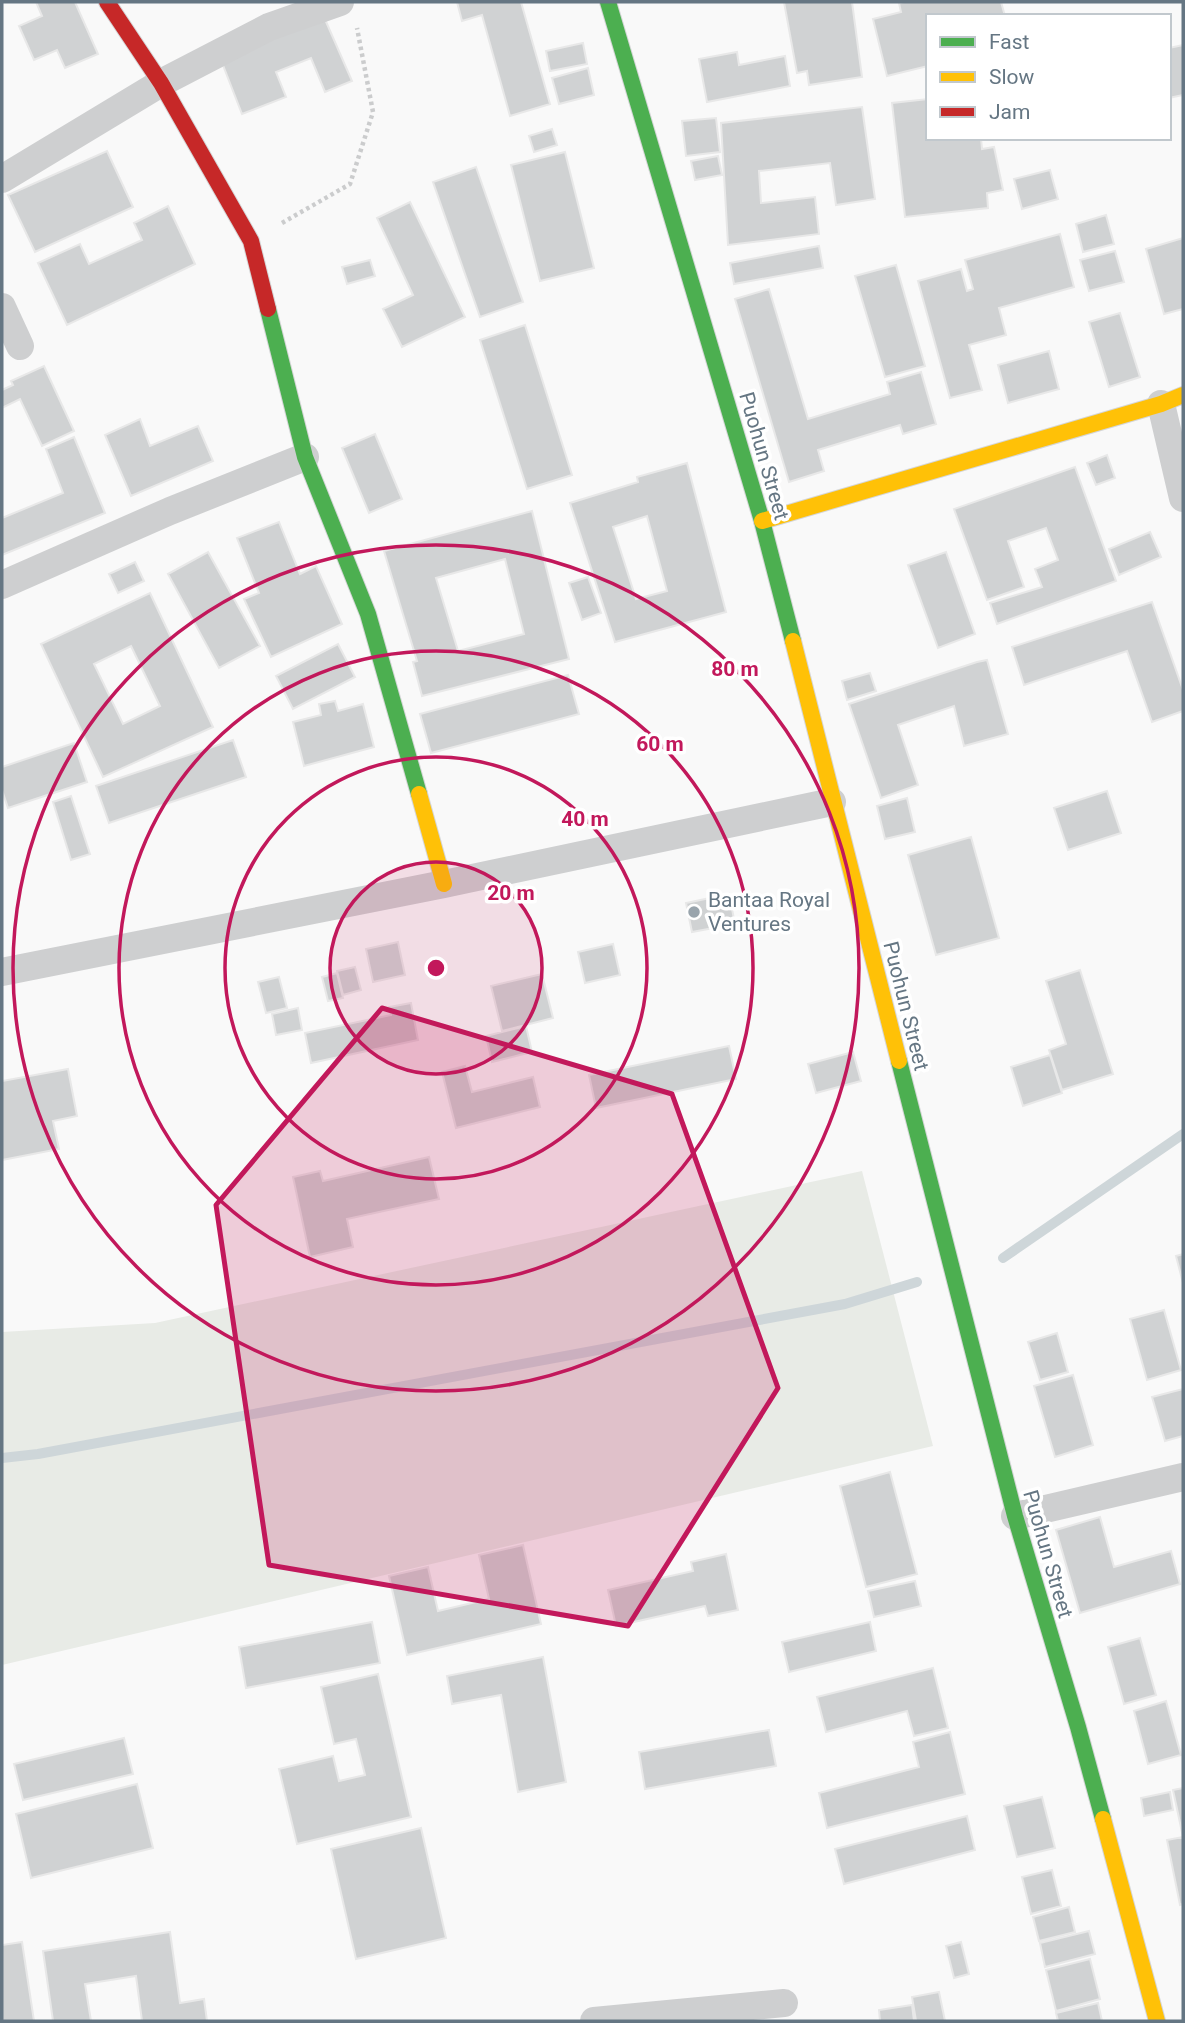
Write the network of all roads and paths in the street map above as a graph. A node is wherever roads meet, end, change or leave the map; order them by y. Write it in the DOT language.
graph roads {
  1 [pos="107,2"];
  2 [pos="340,2"];
  3 [pos="608,2"];
  4 [pos="357,26"];
  5 [pos="161,83"];
  6 [pos="2,179"];
  7 [pos="251,241"];
  8 [pos="2,307"];
  9 [pos="20,346"];
  10 [pos="1172,399"];
  11 [pos="305,457"];
  12 [pos="1183,498"];
  13 [pos="762,522"];
  14 [pos="2,584"];
  15 [pos="832,802"];
  16 [pos="444,884"];
  17 [pos="2,972"];
  18 [pos="1183,1477"];
  19 [pos="1015,1516"];
  20 [pos="784,2003"];
  21 [pos="594,2021"];
  22 [pos="1157,2021"];
  1 -- 5 [label="street"];
  2 -- 5 [label="street"];
  3 -- 13 [label="street, Puohun Street"];
  4 -- 7 [label="path"];
  5 -- 6 [label="street"];
  5 -- 7 [label="street"];
  7 -- 11 [label="street"];
  8 -- 9 [label="street"];
  10 -- 12 [label="street"];
  10 -- 13 [label="street"];
  11 -- 14 [label="street"];
  11 -- 16 [label="street"];
  13 -- 15 [label="street, Puohun Street"];
  15 -- 16 [label="street"];
  15 -- 19 [label="street, Puohun Street"];
  16 -- 17 [label="street"];
  18 -- 19 [label="street"];
  19 -- 22 [label="street, Puohun Street"];
  20 -- 21 [label="street"];
}
